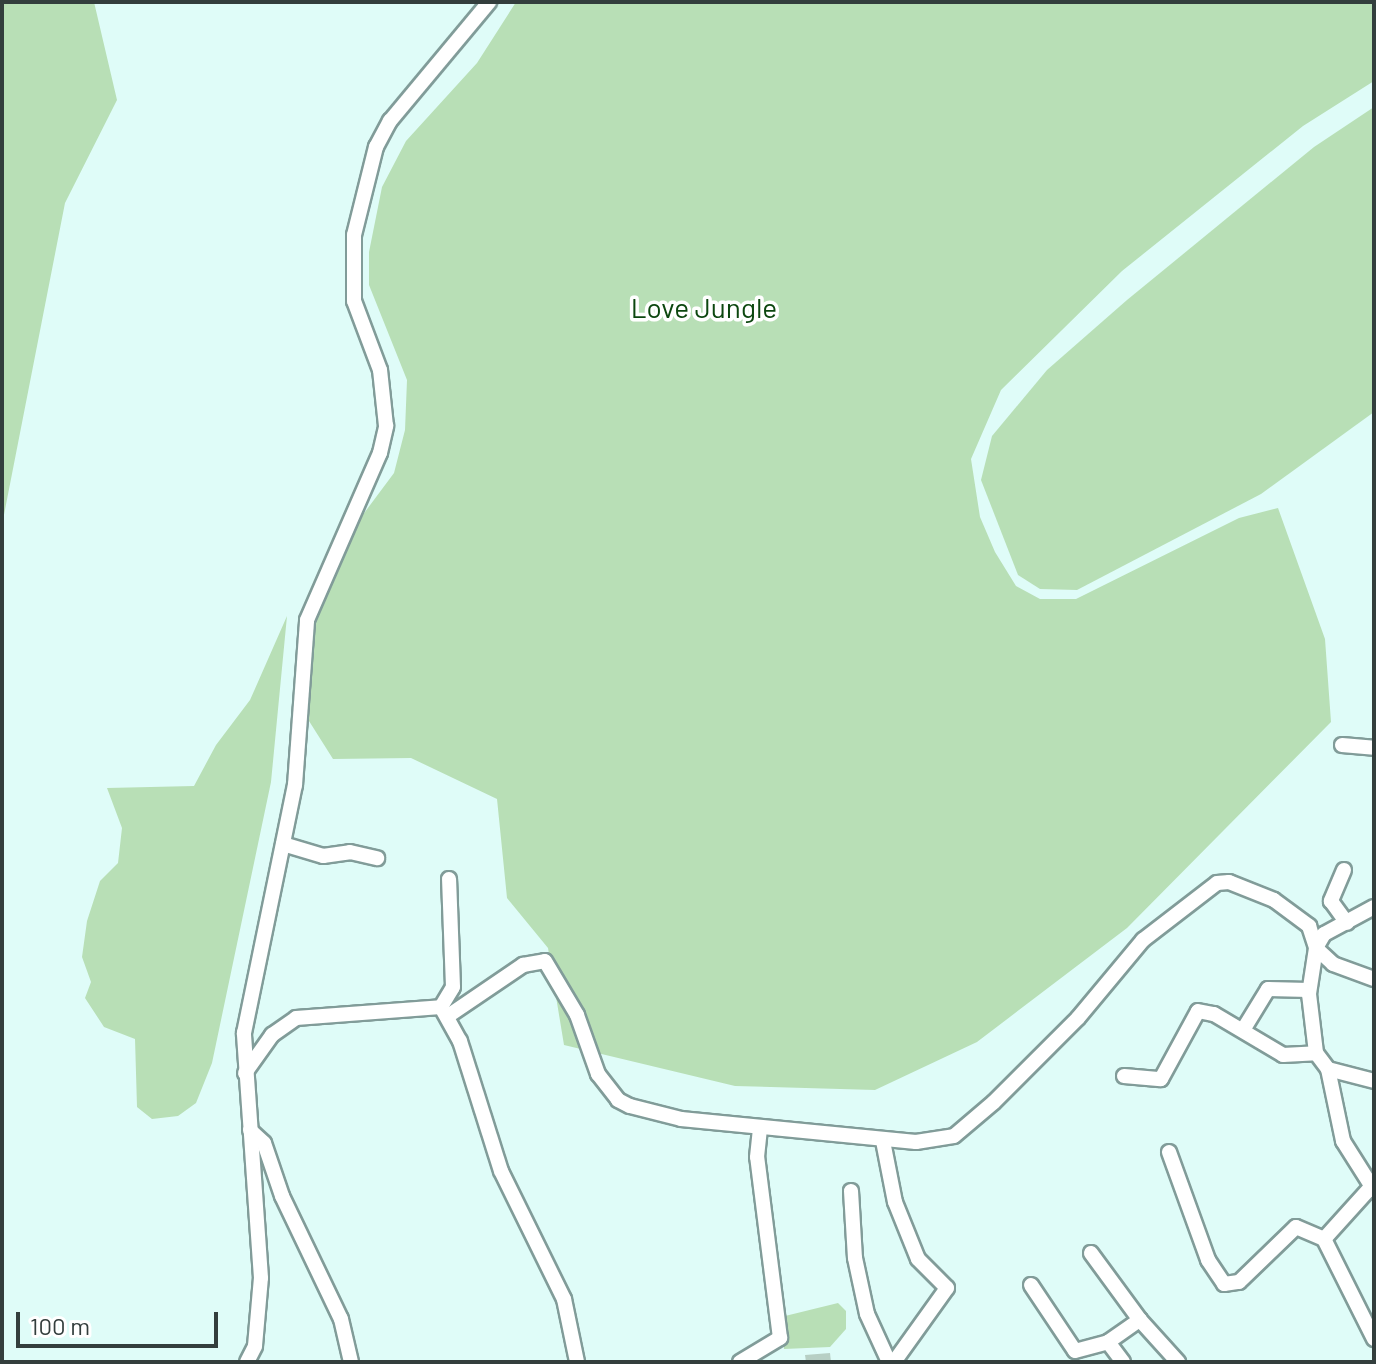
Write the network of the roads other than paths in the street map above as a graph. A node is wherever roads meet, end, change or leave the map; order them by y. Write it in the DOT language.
graph roads {
  1 [pos="489,2"];
  2 [pos="1342,745"];
  3 [pos="1374,748"];
  4 [pos="283,844"];
  5 [pos="377,858"];
  6 [pos="1344,870"];
  7 [pos="449,879"];
  8 [pos="1374,907"];
  9 [pos="1347,923"];
  10 [pos="1316,948"];
  11 [pos="1374,979"];
  12 [pos="1309,990"];
  13 [pos="445,1012"];
  14 [pos="1243,1030"];
  15 [pos="1316,1053"];
  16 [pos="1328,1069"];
  17 [pos="245,1074"];
  18 [pos="1124,1076"];
  19 [pos="1374,1081"];
  20 [pos="760,1128"];
  21 [pos="250,1130"];
  22 [pos="883,1141"];
  23 [pos="1169,1152"];
  24 [pos="1372,1188"];
  25 [pos="851,1191"];
  26 [pos="1324,1239"];
  27 [pos="1091,1253"];
  28 [pos="1031,1285"];
  29 [pos="1140,1320"];
  30 [pos="1374,1339"];
  31 [pos="1108,1342"];
  32 [pos="247,1362"];
  33 [pos="351,1362"];
  34 [pos="577,1362"];
  35 [pos="740,1362"];
  36 [pos="891,1362"];
  37 [pos="1123,1362"];
  38 [pos="1178,1362"];
  1 -- 4 [label="street"];
  2 -- 3 [label="street"];
  4 -- 5 [label="street"];
  4 -- 17 [label="street"];
  6 -- 9 [label="street"];
  7 -- 13 [label="street"];
  8 -- 9 [label="street"];
  9 -- 10 [label="street"];
  10 -- 11 [label="street"];
  10 -- 12 [label="street"];
  10 -- 22 [label="street"];
  12 -- 14 [label="street"];
  12 -- 15 [label="street"];
  13 -- 17 [label="street"];
  13 -- 20 [label="street"];
  13 -- 34 [label="street"];
  14 -- 15 [label="street"];
  14 -- 18 [label="street"];
  15 -- 16 [label="street"];
  16 -- 19 [label="street"];
  16 -- 24 [label="street"];
  17 -- 21 [label="street"];
  20 -- 22 [label="street"];
  20 -- 35 [label="street"];
  21 -- 32 [label="street"];
  21 -- 33 [label="street"];
  22 -- 36 [label="street"];
  23 -- 26 [label="street"];
  24 -- 26 [label="street"];
  25 -- 36 [label="street"];
  26 -- 30 [label="street"];
  27 -- 29 [label="street"];
  28 -- 31 [label="street"];
  29 -- 31 [label="street"];
  29 -- 38 [label="street"];
  31 -- 37 [label="street"];
}
